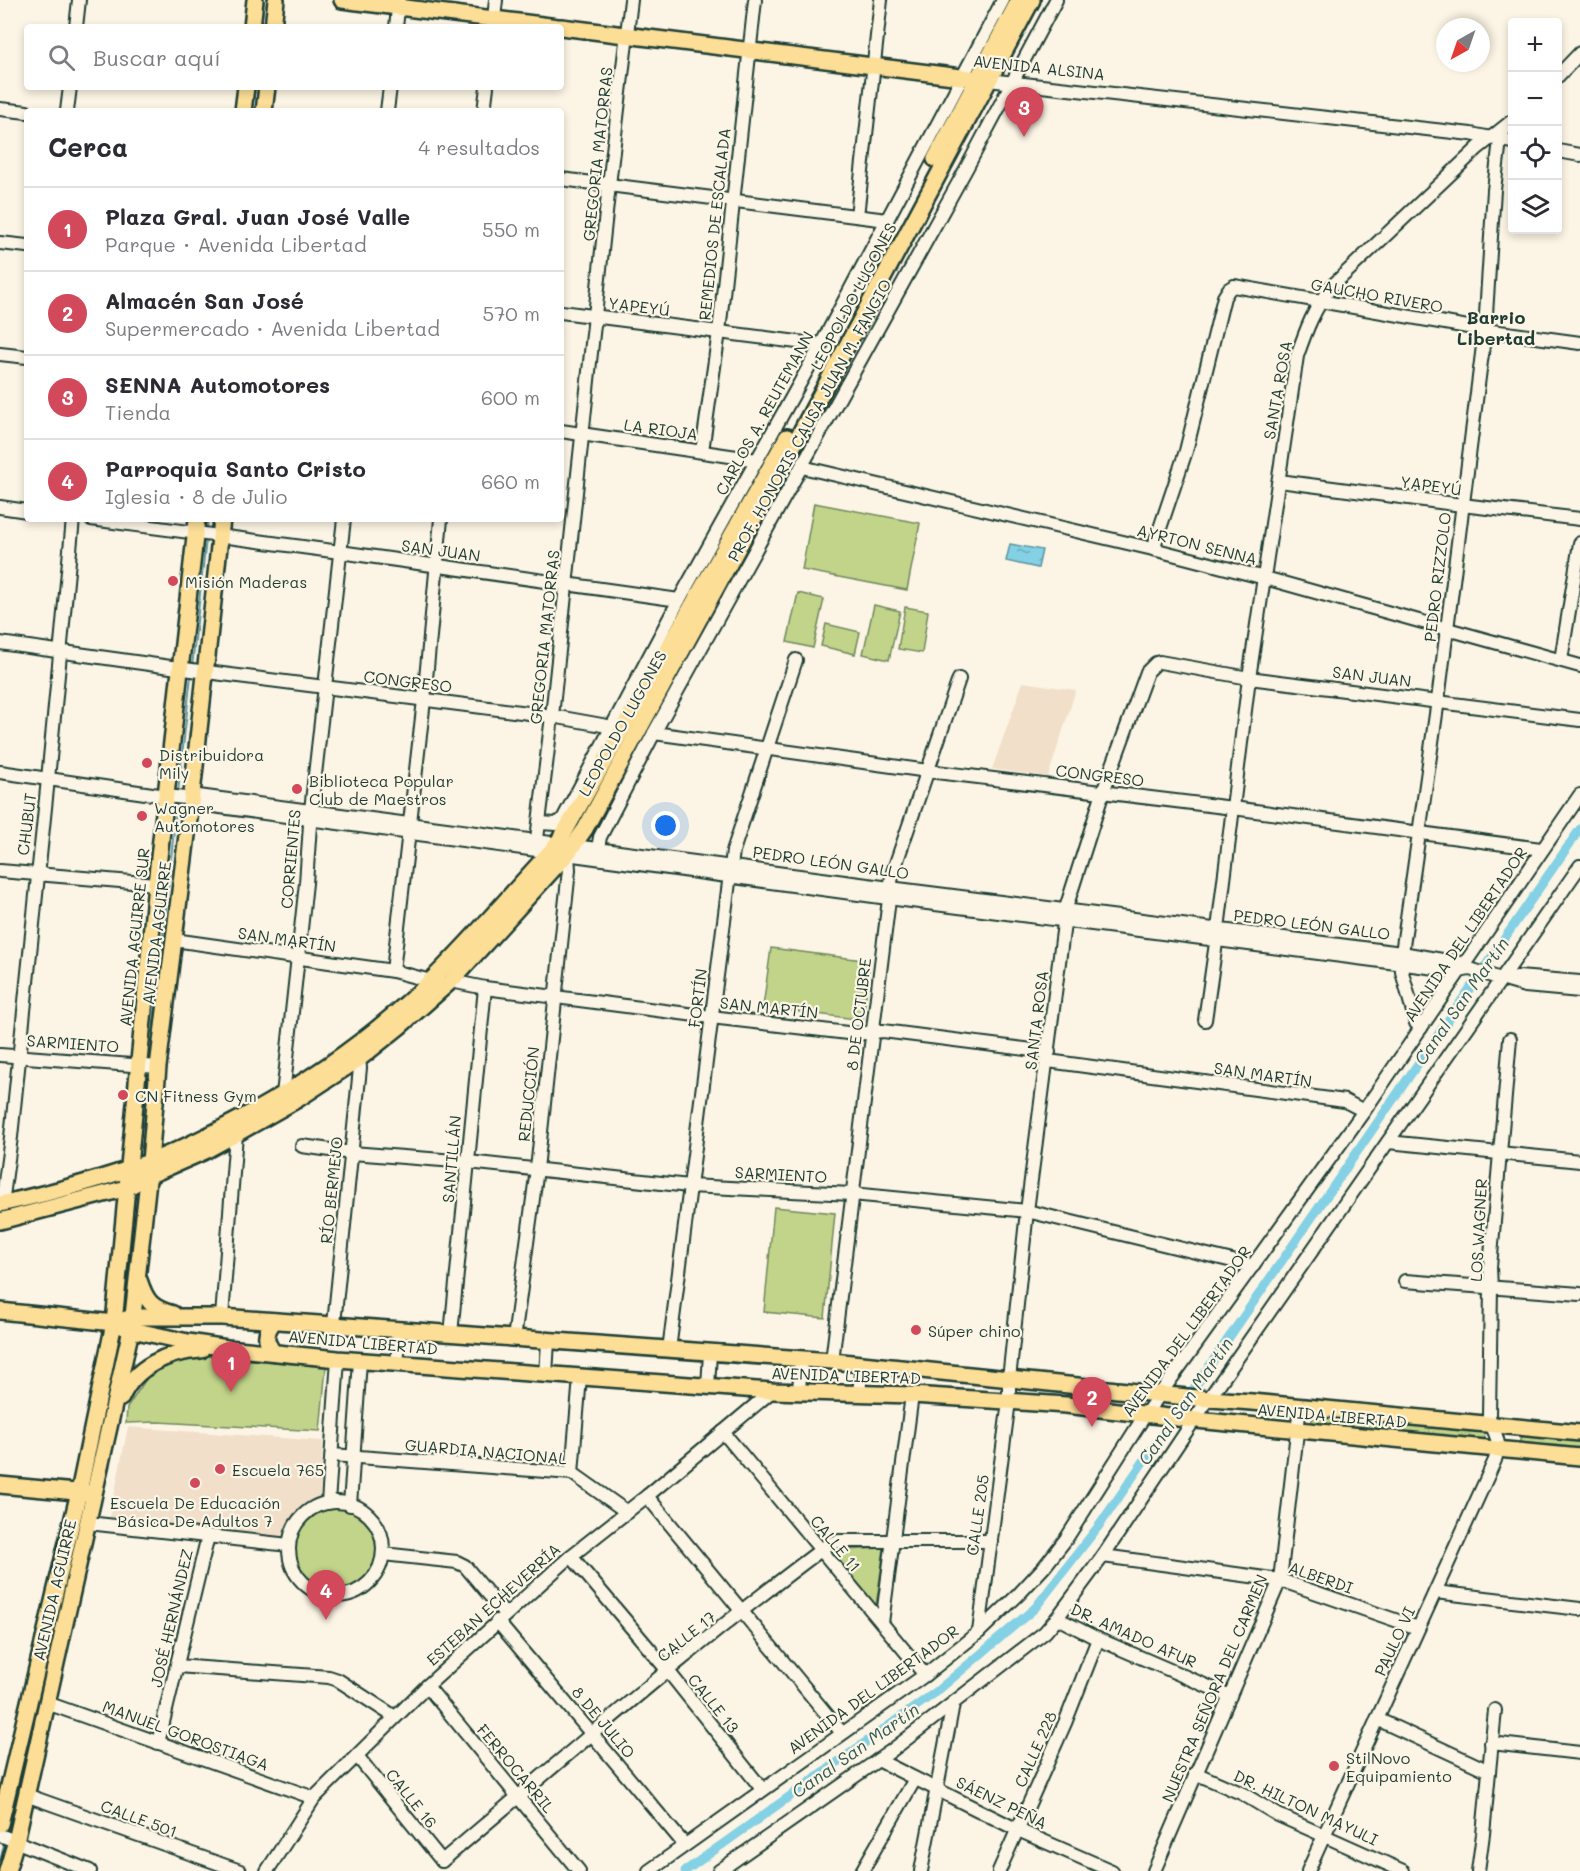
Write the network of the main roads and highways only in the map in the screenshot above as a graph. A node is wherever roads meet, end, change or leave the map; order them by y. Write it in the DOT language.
graph roads {
  1 [pos="255,0"];
  2 [pos="276,0"];
  3 [pos="342,0"];
  4 [pos="1019,0"];
  5 [pos="1032,0"];
  6 [pos="399,4"];
  7 [pos="493,23"];
  8 [pos="252,24"];
  9 [pos="273,24"];
  10 [pos="510,24"];
  11 [pos="564,27"];
  12 [pos="975,79"];
  13 [pos="246,90"];
  14 [pos="267,90"];
  15 [pos="243,108"];
  16 [pos="264,108"];
  17 [pos="206,531"];
  18 [pos="192,670"];
  19 [pos="189,799"];
  20 [pos="562,848"];
  21 [pos="149,1066"];
  22 [pos="129,1169"];
  23 [pos="149,1169"];
  24 [pos="127,1188"];
  25 [pos="1,1204"];
  26 [pos="0,1221"];
  27 [pos="138,1275"];
  28 [pos="0,1311"];
  29 [pos="184,1317"];
  30 [pos="274,1321"];
  31 [pos="114,1323"];
  32 [pos="132,1323"];
  33 [pos="227,1348"];
  34 [pos="273,1352"];
  35 [pos="111,1420"];
  36 [pos="1580,1433"];
  37 [pos="1580,1456"];
  38 [pos="0,1485"];
  39 [pos="79,1492"];
  40 [pos="95,1493"];
  41 [pos="6,1835"];
  42 [pos="7,1871"];
  1 -- 8 [label="main road"];
  2 -- 9 [label="main road"];
  3 -- 6 [label="main road, AVENIDA ALSINA"];
  4 -- 12 [label="main road, LEOPOLDO LUGONES"];
  5 -- 12 [label="main road, LEOPOLDO LUGONES"];
  6 -- 7 [label="main road, AVENIDA ALSINA"];
  7 -- 10 [label="main road, AVENIDA ALSINA"];
  11 -- 12 [label="main road, AVENIDA ALSINA"];
  12 -- 20 [label="main road, LEOPOLDO LUGONES"];
  13 -- 15 [label="main road"];
  14 -- 16 [label="main road"];
  17 -- 18 [label="main road, AVENIDA AGUIRRE SUR"];
  17 -- 18 [label="main road, AVENIDA AGUIRRE SUR"];
  18 -- 19 [label="main road, AVENIDA AGUIRRE SUR"];
  18 -- 21 [label="main road, AVENIDA AGUIRRE SUR"];
  19 -- 21 [label="main road, AVENIDA AGUIRRE"];
  20 -- 23 [label="main road, LEOPOLDO LUGONES"];
  20 -- 23 [label="main road, LEOPOLDO LUGONES"];
  21 -- 22 [label="main road, AVENIDA AGUIRRE SUR"];
  21 -- 23 [label="main road, AVENIDA AGUIRRE"];
  22 -- 23 [label="main road, LEOPOLDO LUGONES"];
  22 -- 24 [label="main road, AVENIDA AGUIRRE SUR"];
  22 -- 25 [label="main road, LEOPOLDO LUGONES"];
  23 -- 24 [label="main road, LEOPOLDO LUGONES"];
  23 -- 27 [label="main road"];
  24 -- 26 [label="main road, LEOPOLDO LUGONES"];
  24 -- 31 [label="main road, AVENIDA AGUIRRE SUR"];
  27 -- 29 [label="main road"];
  27 -- 32 [label="main road"];
  28 -- 31 [label="main road, AVENIDA LIBERTAD"];
  29 -- 30 [label="main road, AVENIDA LIBERTAD"];
  29 -- 32 [label="main road, AVENIDA LIBERTAD"];
  30 -- 34 [label="main road"];
  30 -- 36 [label="main road, AVENIDA LIBERTAD"];
  31 -- 32 [label="main road, AVENIDA LIBERTAD"];
  31 -- 39 [label="main road, AVENIDA AGUIRRE"];
  32 -- 33 [label="main road, AVENIDA LIBERTAD"];
  32 -- 35 [label="main road, AVENIDA AGUIRRE"];
  33 -- 34 [label="main road, AVENIDA LIBERTAD"];
  33 -- 35 [label="main road"];
  34 -- 37 [label="main road, AVENIDA LIBERTAD"];
  35 -- 40 [label="main road, AVENIDA AGUIRRE"];
  38 -- 39 [label="main road"];
  39 -- 40 [label="main road"];
  39 -- 41 [label="main road, AVENIDA AGUIRRE"];
  40 -- 41 [label="main road, AVENIDA AGUIRRE"];
  41 -- 42 [label="main road, AVENIDA AGUIRRE"];
}
